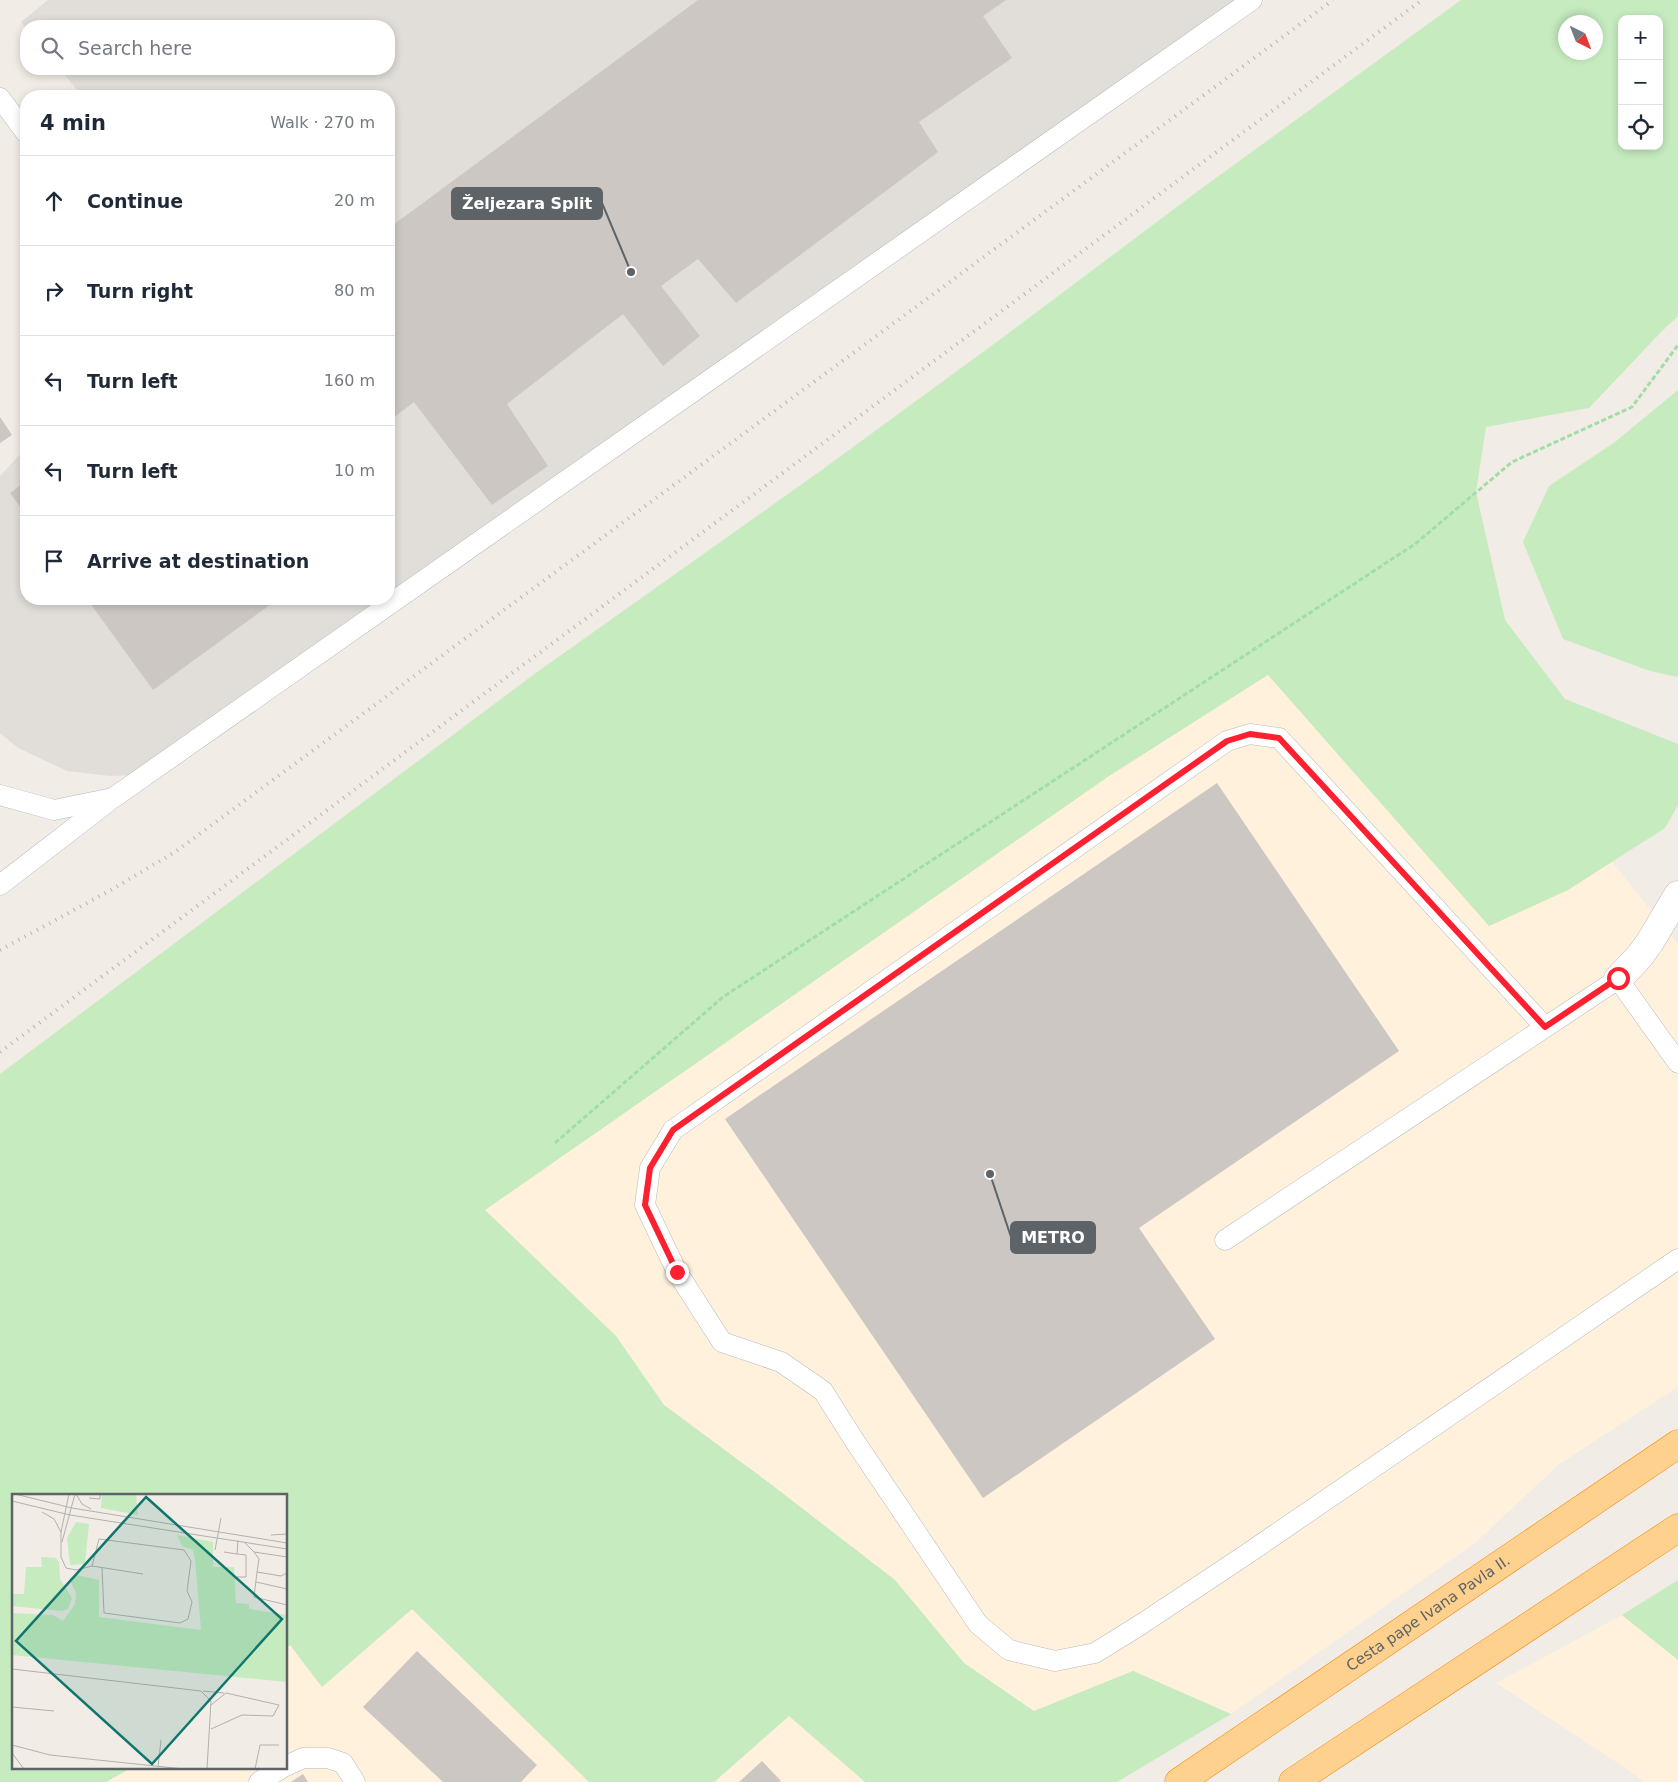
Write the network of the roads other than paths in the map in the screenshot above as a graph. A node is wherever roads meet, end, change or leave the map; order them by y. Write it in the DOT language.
graph roads {
  1 [pos="1252,0"];
  2 [pos="0,98"];
  3 [pos="20,125"];
  4 [pos="395,600"];
  5 [pos="388,605"];
  6 [pos="0,795"];
  7 [pos="113,798"];
  8 [pos="0,885"];
  9 [pos="1678,895"];
  10 [pos="1618,978"];
  11 [pos="1545,1027"];
  12 [pos="1678,1064"];
  13 [pos="1225,1240"];
  14 [pos="1678,1259"];
  15 [pos="1678,1444"];
  16 [pos="1678,1528"];
  17 [pos="288,1765"];
  18 [pos="279,1770"];
  19 [pos="259,1782"];
  20 [pos="355,1782"];
  21 [pos="1179,1782"];
  22 [pos="1293,1782"];
  1 -- 4 [label="lane"];
  2 -- 3 [label="lane"];
  5 -- 7 [label="lane"];
  6 -- 7 [label="lane"];
  7 -- 8 [label="lane"];
  9 -- 10 [label="street"];
  10 -- 11 [label="lane"];
  10 -- 12 [label="lane"];
  11 -- 13 [label="lane"];
  11 -- 14 [label="lane"];
  15 -- 21 [label="highway, Cesta pape Ivana Pavla II."];
  16 -- 22 [label="highway"];
  17 -- 20 [label="lane"];
  18 -- 19 [label="lane"];
}
